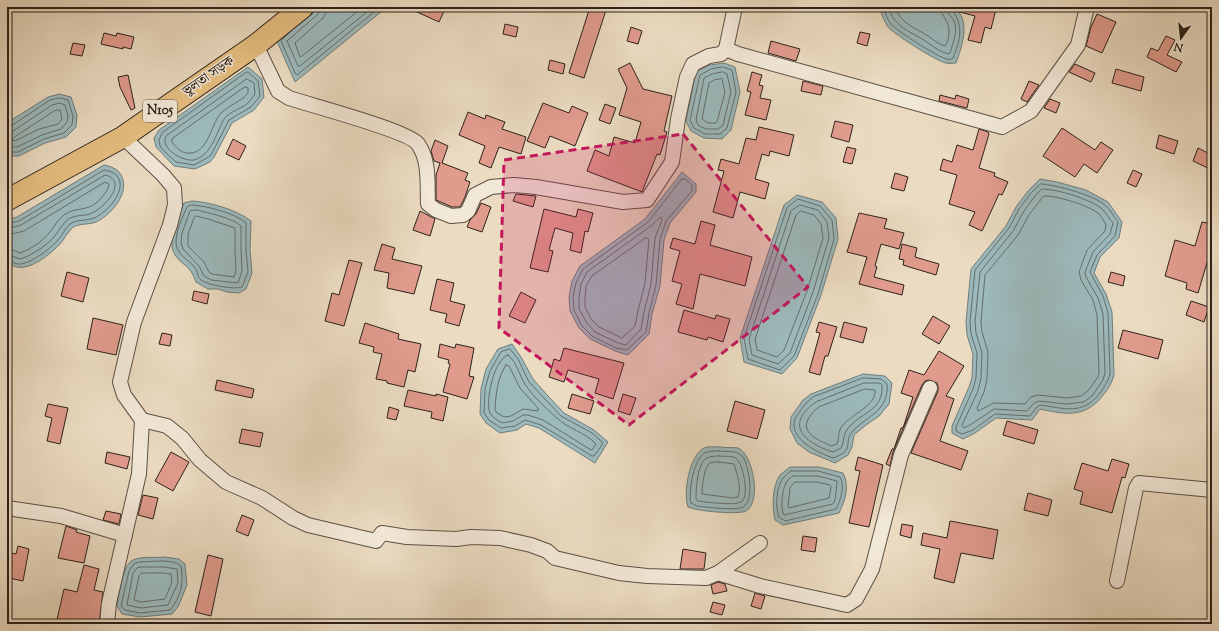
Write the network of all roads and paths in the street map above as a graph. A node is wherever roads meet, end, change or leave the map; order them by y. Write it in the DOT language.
graph roads {
  1 [pos="303,7"];
  2 [pos="735,7"];
  3 [pos="1087,7"];
  4 [pos="256,45"];
  5 [pos="726,49"];
  6 [pos="123,137"];
  7 [pos="7,200"];
  8 [pos="930,388"];
  9 [pos="142,420"];
  10 [pos="1212,490"];
  11 [pos="7,508"];
  12 [pos="125,534"];
  13 [pos="760,543"];
  14 [pos="718,574"];
  15 [pos="1117,581"];
  16 [pos="107,624"];
  1 -- 4 [label="highway, ভুলতা সড়ক / N105"];
  2 -- 5 [label="street"];
  3 -- 5 [label="street"];
  4 -- 5 [label="street"];
  4 -- 6 [label="highway, ভুলতা সড়ক / N105"];
  6 -- 7 [label="highway, ভুলতা সড়ক / N105"];
  6 -- 9 [label="street"];
  8 -- 14 [label="street"];
  9 -- 12 [label="street"];
  9 -- 14 [label="street"];
  10 -- 15 [label="street"];
  11 -- 12 [label="street"];
  12 -- 16 [label="street"];
  13 -- 14 [label="street"];
}
